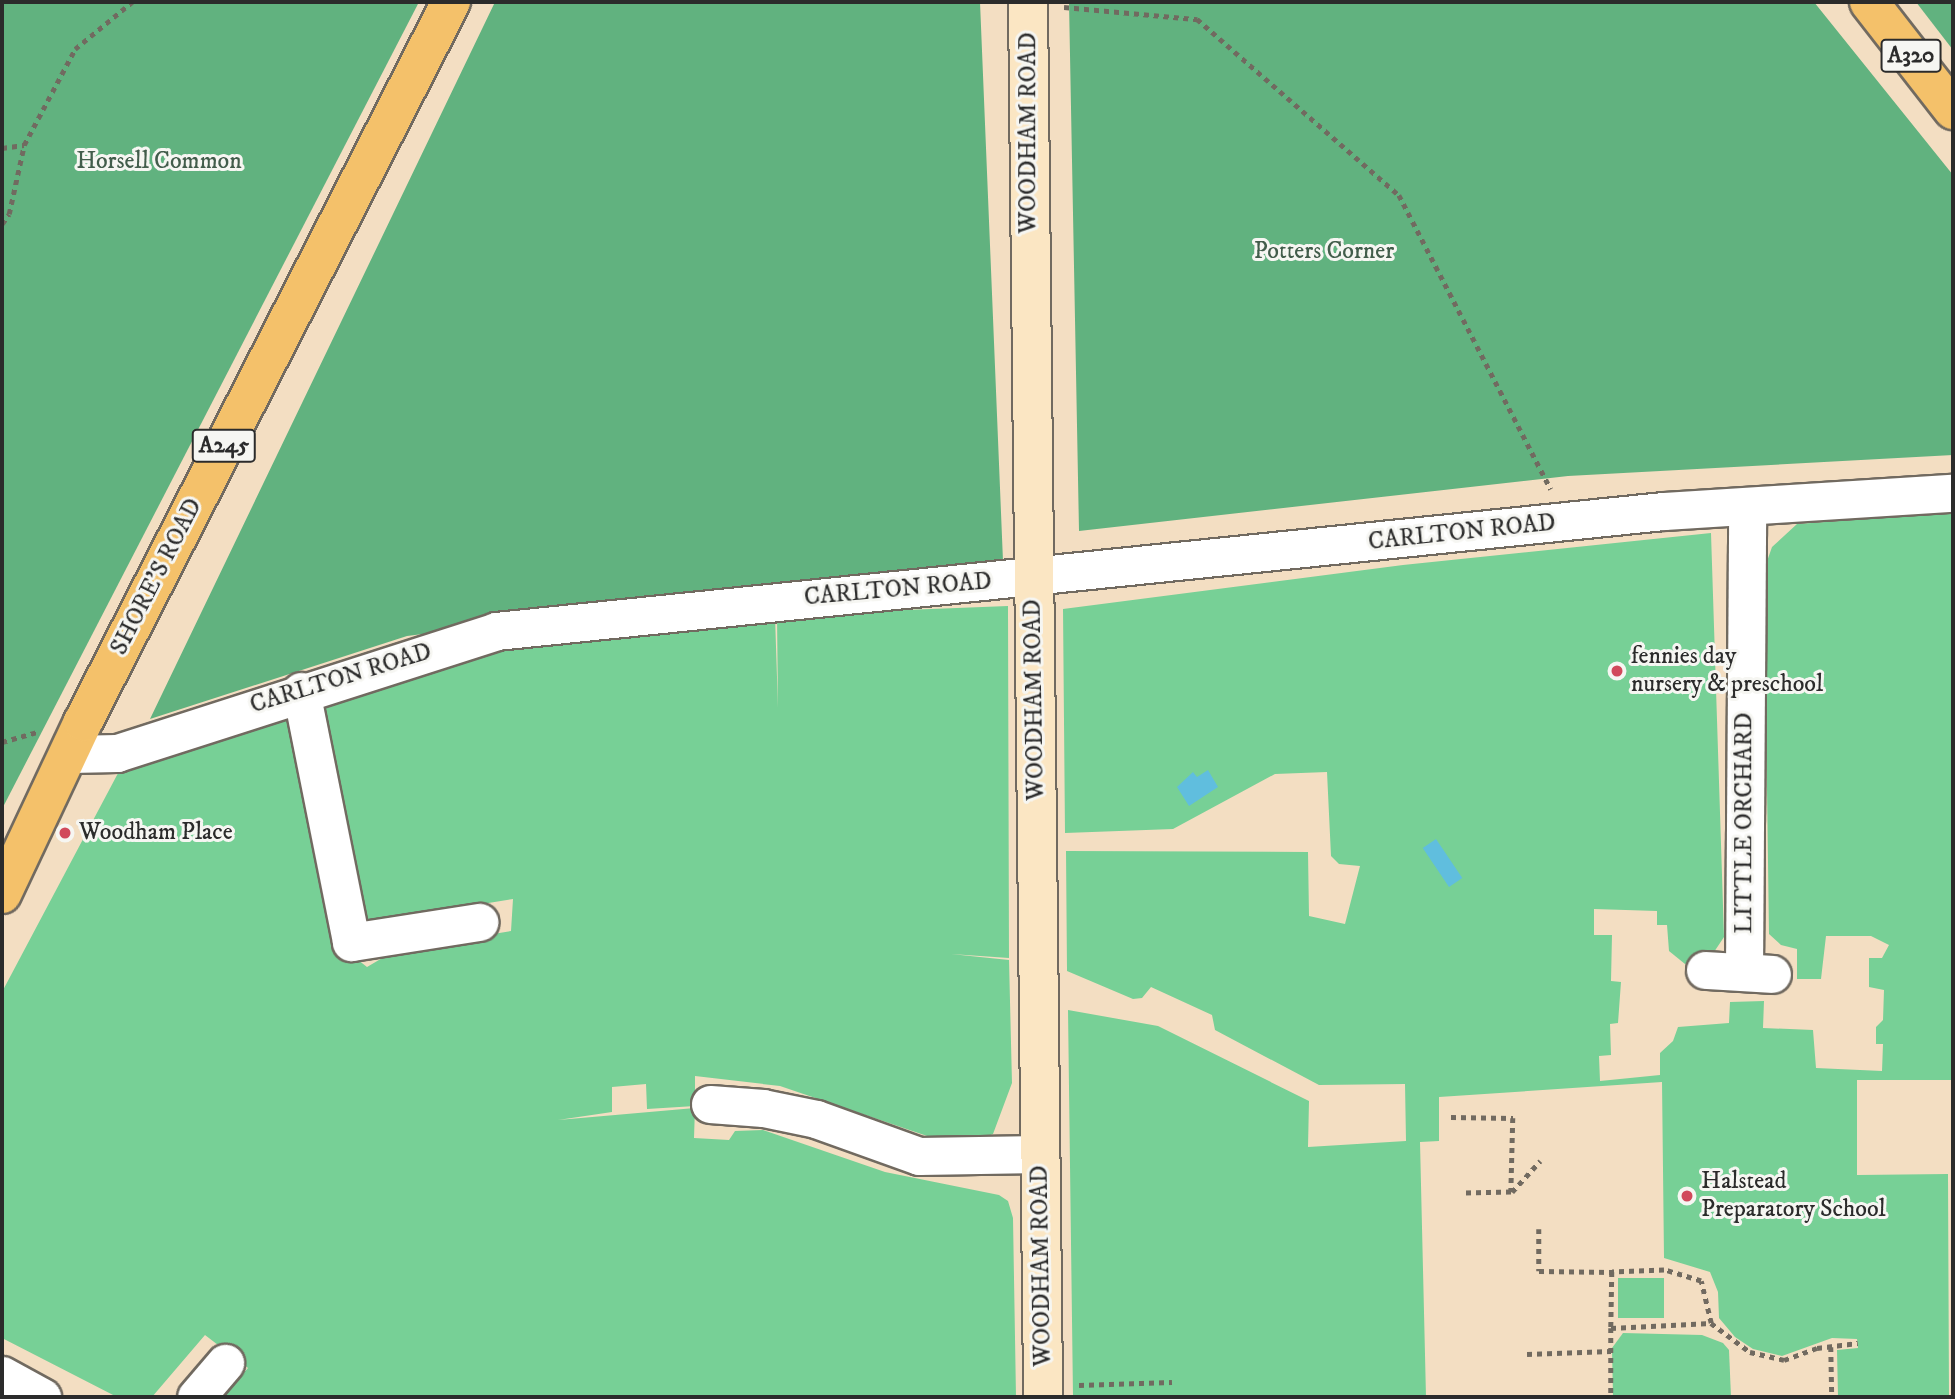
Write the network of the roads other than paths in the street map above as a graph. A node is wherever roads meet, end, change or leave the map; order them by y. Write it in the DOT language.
graph roads {
  1 [pos="451,2"];
  2 [pos="1869,2"];
  3 [pos="1028,3"];
  4 [pos="1953,110"];
  5 [pos="1953,494"];
  6 [pos="1747,508"];
  7 [pos="1033,577"];
  8 [pos="300,691"];
  9 [pos="69,754"];
  10 [pos="2,894"];
  11 [pos="480,922"];
  12 [pos="1705,970"];
  13 [pos="710,1104"];
  14 [pos="1041,1154"];
  15 [pos="225,1363"];
  16 [pos="2,1375"];
  17 [pos="1043,1390"];
  18 [pos="41,1397"];
  19 [pos="196,1397"];
  1 -- 9 [label="main road, SHORE'S ROAD / A245"];
  2 -- 4 [label="main road, A320"];
  3 -- 7 [label="street, WOODHAM ROAD"];
  5 -- 6 [label="street, CARLTON ROAD"];
  6 -- 7 [label="street, CARLTON ROAD"];
  6 -- 12 [label="street, LITTLE ORCHARD"];
  7 -- 8 [label="street, CARLTON ROAD"];
  7 -- 14 [label="street, WOODHAM ROAD"];
  8 -- 9 [label="street, CARLTON ROAD"];
  8 -- 11 [label="street"];
  9 -- 10 [label="main road, SHORE'S ROAD / A245"];
  13 -- 14 [label="street"];
  14 -- 17 [label="street, WOODHAM ROAD"];
  15 -- 19 [label="street"];
  16 -- 18 [label="street"];
}
